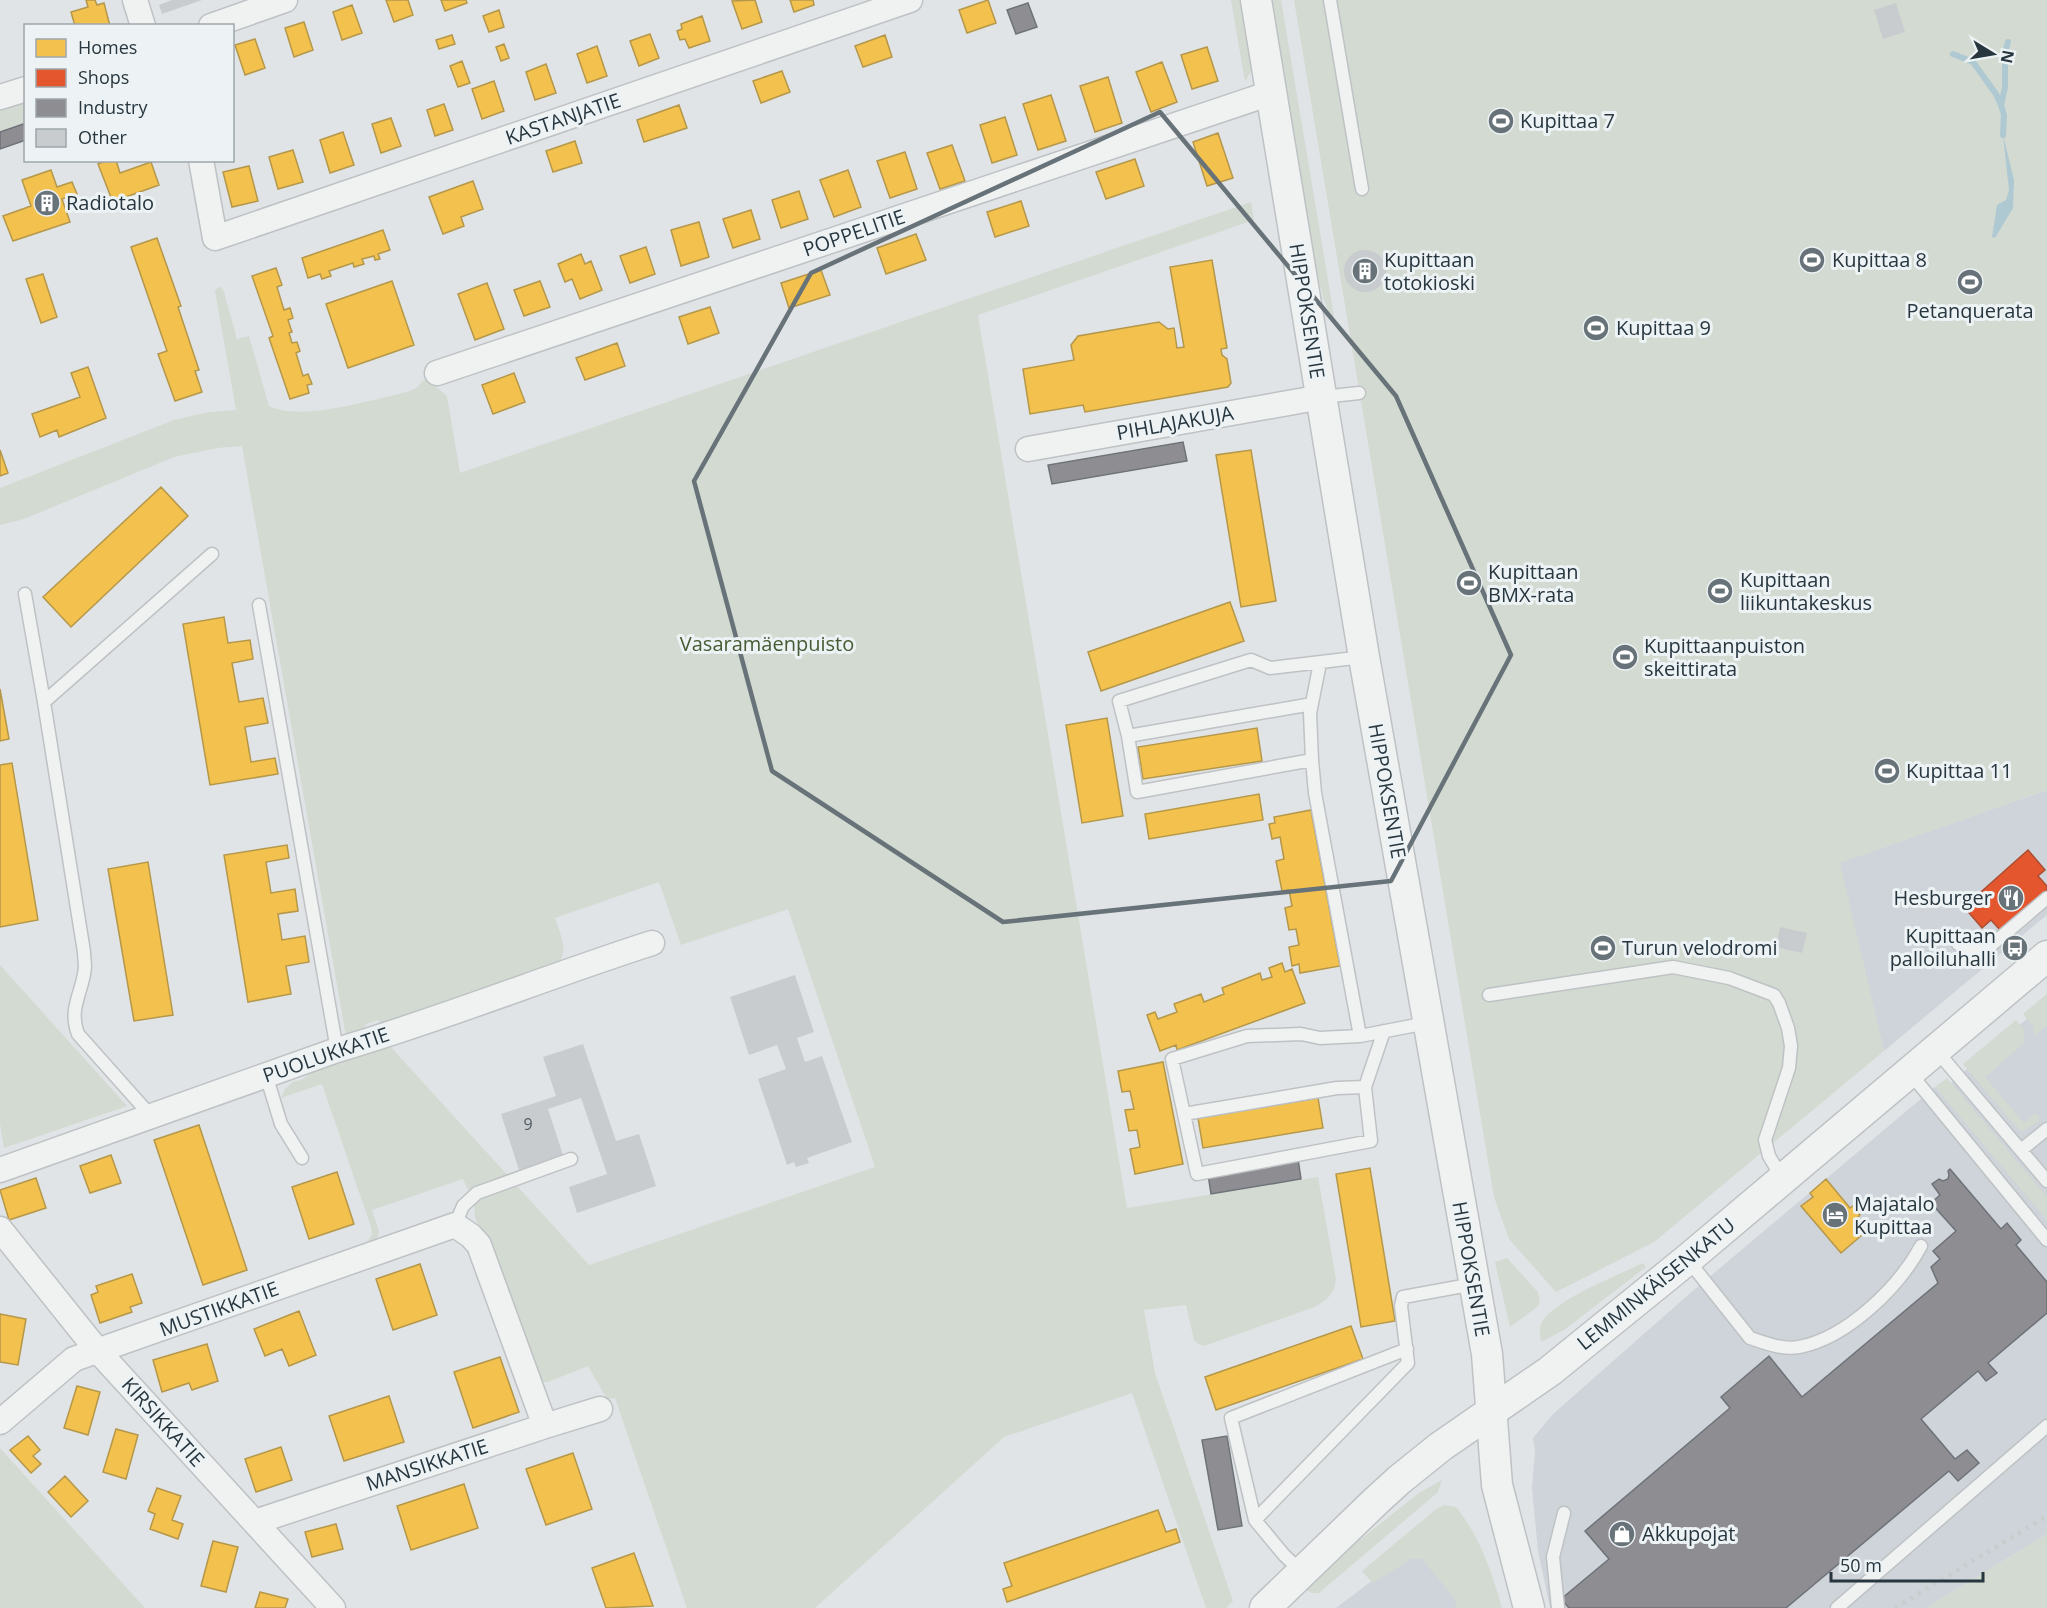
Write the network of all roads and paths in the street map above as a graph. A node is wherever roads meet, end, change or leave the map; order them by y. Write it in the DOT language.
graph roads {
  1 [pos="135,0"];
  2 [pos="285,0"];
  3 [pos="910,0"];
  4 [pos="1256,0"];
  5 [pos="1330,0"];
  6 [pos="142,24"];
  7 [pos="217,24"];
  8 [pos="24,90"];
  9 [pos="1271,93"];
  10 [pos="0,98"];
  11 [pos="201,162"];
  12 [pos="1362,189"];
  13 [pos="437,373"];
  14 [pos="1359,393"];
  15 [pos="1322,397"];
  16 [pos="1028,449"];
  17 [pos="212,554"];
  18 [pos="24,594"];
  19 [pos="259,605"];
  20 [pos="1364,657"];
  21 [pos="1320,663"];
  22 [pos="44,702"];
  23 [pos="1312,704"];
  24 [pos="1128,736"];
  25 [pos="1312,760"];
  26 [pos="2047,898"];
  27 [pos="652,944"];
  28 [pos="1958,944"];
  29 [pos="2047,956"];
  30 [pos="1489,995"];
  31 [pos="1427,1023"];
  32 [pos="1383,1032"];
  33 [pos="1360,1036"];
  34 [pos="337,1050"];
  35 [pos="1936,1050"];
  36 [pos="1910,1073"];
  37 [pos="266,1075"];
  38 [pos="1365,1087"];
  39 [pos="1184,1114"];
  40 [pos="151,1116"];
  41 [pos="2047,1129"];
  42 [pos="2021,1150"];
  43 [pos="302,1158"];
  44 [pos="571,1159"];
  45 [pos="0,1170"];
  46 [pos="1783,1179"];
  47 [pos="2047,1181"];
  48 [pos="455,1225"];
  49 [pos="0,1229"];
  50 [pos="2047,1240"];
  51 [pos="1920,1246"];
  52 [pos="1688,1259"];
  53 [pos="1474,1284"];
  54 [pos="97,1350"];
  55 [pos="1407,1350"];
  56 [pos="600,1410"];
  57 [pos="1491,1411"];
  58 [pos="0,1422"];
  59 [pos="545,1426"];
  60 [pos="2047,1426"];
  61 [pos="1564,1513"];
  62 [pos="1256,1520"];
  63 [pos="255,1522"];
  64 [pos="1302,1572"];
  65 [pos="1525,1594"];
  66 [pos="333,1608"];
  67 [pos="1265,1608"];
  68 [pos="1558,1608"];
  69 [pos="1836,1608"];
  1 -- 6 [label="street"];
  2 -- 7 [label="street"];
  3 -- 11 [label="street, KASTANJATIE"];
  4 -- 9 [label="street, HIPPOKSENTIE"];
  5 -- 12 [label="lane"];
  8 -- 10 [label="street"];
  9 -- 13 [label="street, POPPELITIE"];
  9 -- 15 [label="street, HIPPOKSENTIE"];
  14 -- 15 [label="lane"];
  15 -- 16 [label="street, PIHLAJAKUJA"];
  15 -- 20 [label="street, HIPPOKSENTIE"];
  17 -- 22 [label="lane"];
  18 -- 22 [label="lane"];
  19 -- 34 [label="lane"];
  20 -- 21 [label="lane"];
  20 -- 31 [label="street, HIPPOKSENTIE"];
  21 -- 23 [label="lane"];
  21 -- 24 [label="lane"];
  22 -- 40 [label="lane"];
  23 -- 24 [label="lane"];
  23 -- 25 [label="lane"];
  24 -- 25 [label="lane"];
  25 -- 33 [label="lane"];
  26 -- 28 [label="lane"];
  27 -- 34 [label="street, PUOLUKKATIE"];
  29 -- 35 [label="street, LEMMINKÄISENKATU"];
  30 -- 46 [label="lane"];
  31 -- 32 [label="lane"];
  31 -- 53 [label="street, HIPPOKSENTIE"];
  32 -- 33 [label="lane"];
  32 -- 38 [label="lane"];
  33 -- 39 [label="lane"];
  34 -- 37 [label="street, PUOLUKKATIE"];
  35 -- 36 [label="street, LEMMINKÄISENKATU"];
  35 -- 42 [label="lane"];
  36 -- 46 [label="street, LEMMINKÄISENKATU"];
  36 -- 50 [label="lane"];
  37 -- 40 [label="street, PUOLUKKATIE"];
  37 -- 43 [label="lane"];
  38 -- 39 [label="lane"];
  38 -- 39 [label="lane"];
  40 -- 45 [label="street, PUOLUKKATIE"];
  41 -- 42 [label="lane"];
  42 -- 47 [label="lane"];
  44 -- 48 [label="lane"];
  46 -- 52 [label="street, LEMMINKÄISENKATU"];
  48 -- 54 [label="street, MUSTIKKATIE"];
  48 -- 59 [label="street"];
  49 -- 54 [label="street, KIRSIKKATIE"];
  51 -- 52 [label="lane"];
  52 -- 57 [label="street, LEMMINKÄISENKATU"];
  53 -- 55 [label="lane"];
  53 -- 57 [label="street, HIPPOKSENTIE"];
  54 -- 58 [label="street, MUSTIKKATIE"];
  54 -- 63 [label="street, KIRSIKKATIE"];
  55 -- 62 [label="lane"];
  55 -- 62 [label="lane"];
  56 -- 59 [label="street, MANSIKKATIE"];
  57 -- 64 [label="street, LEMMINKÄISENKATU"];
  57 -- 65 [label="street, HIPPOKSENTIE"];
  59 -- 63 [label="street, MANSIKKATIE"];
  60 -- 69 [label="lane"];
  61 -- 68 [label="lane"];
  62 -- 64 [label="lane"];
  63 -- 66 [label="street, KIRSIKKATIE"];
  64 -- 67 [label="street, LEMMINKÄISENKATU"];
}
